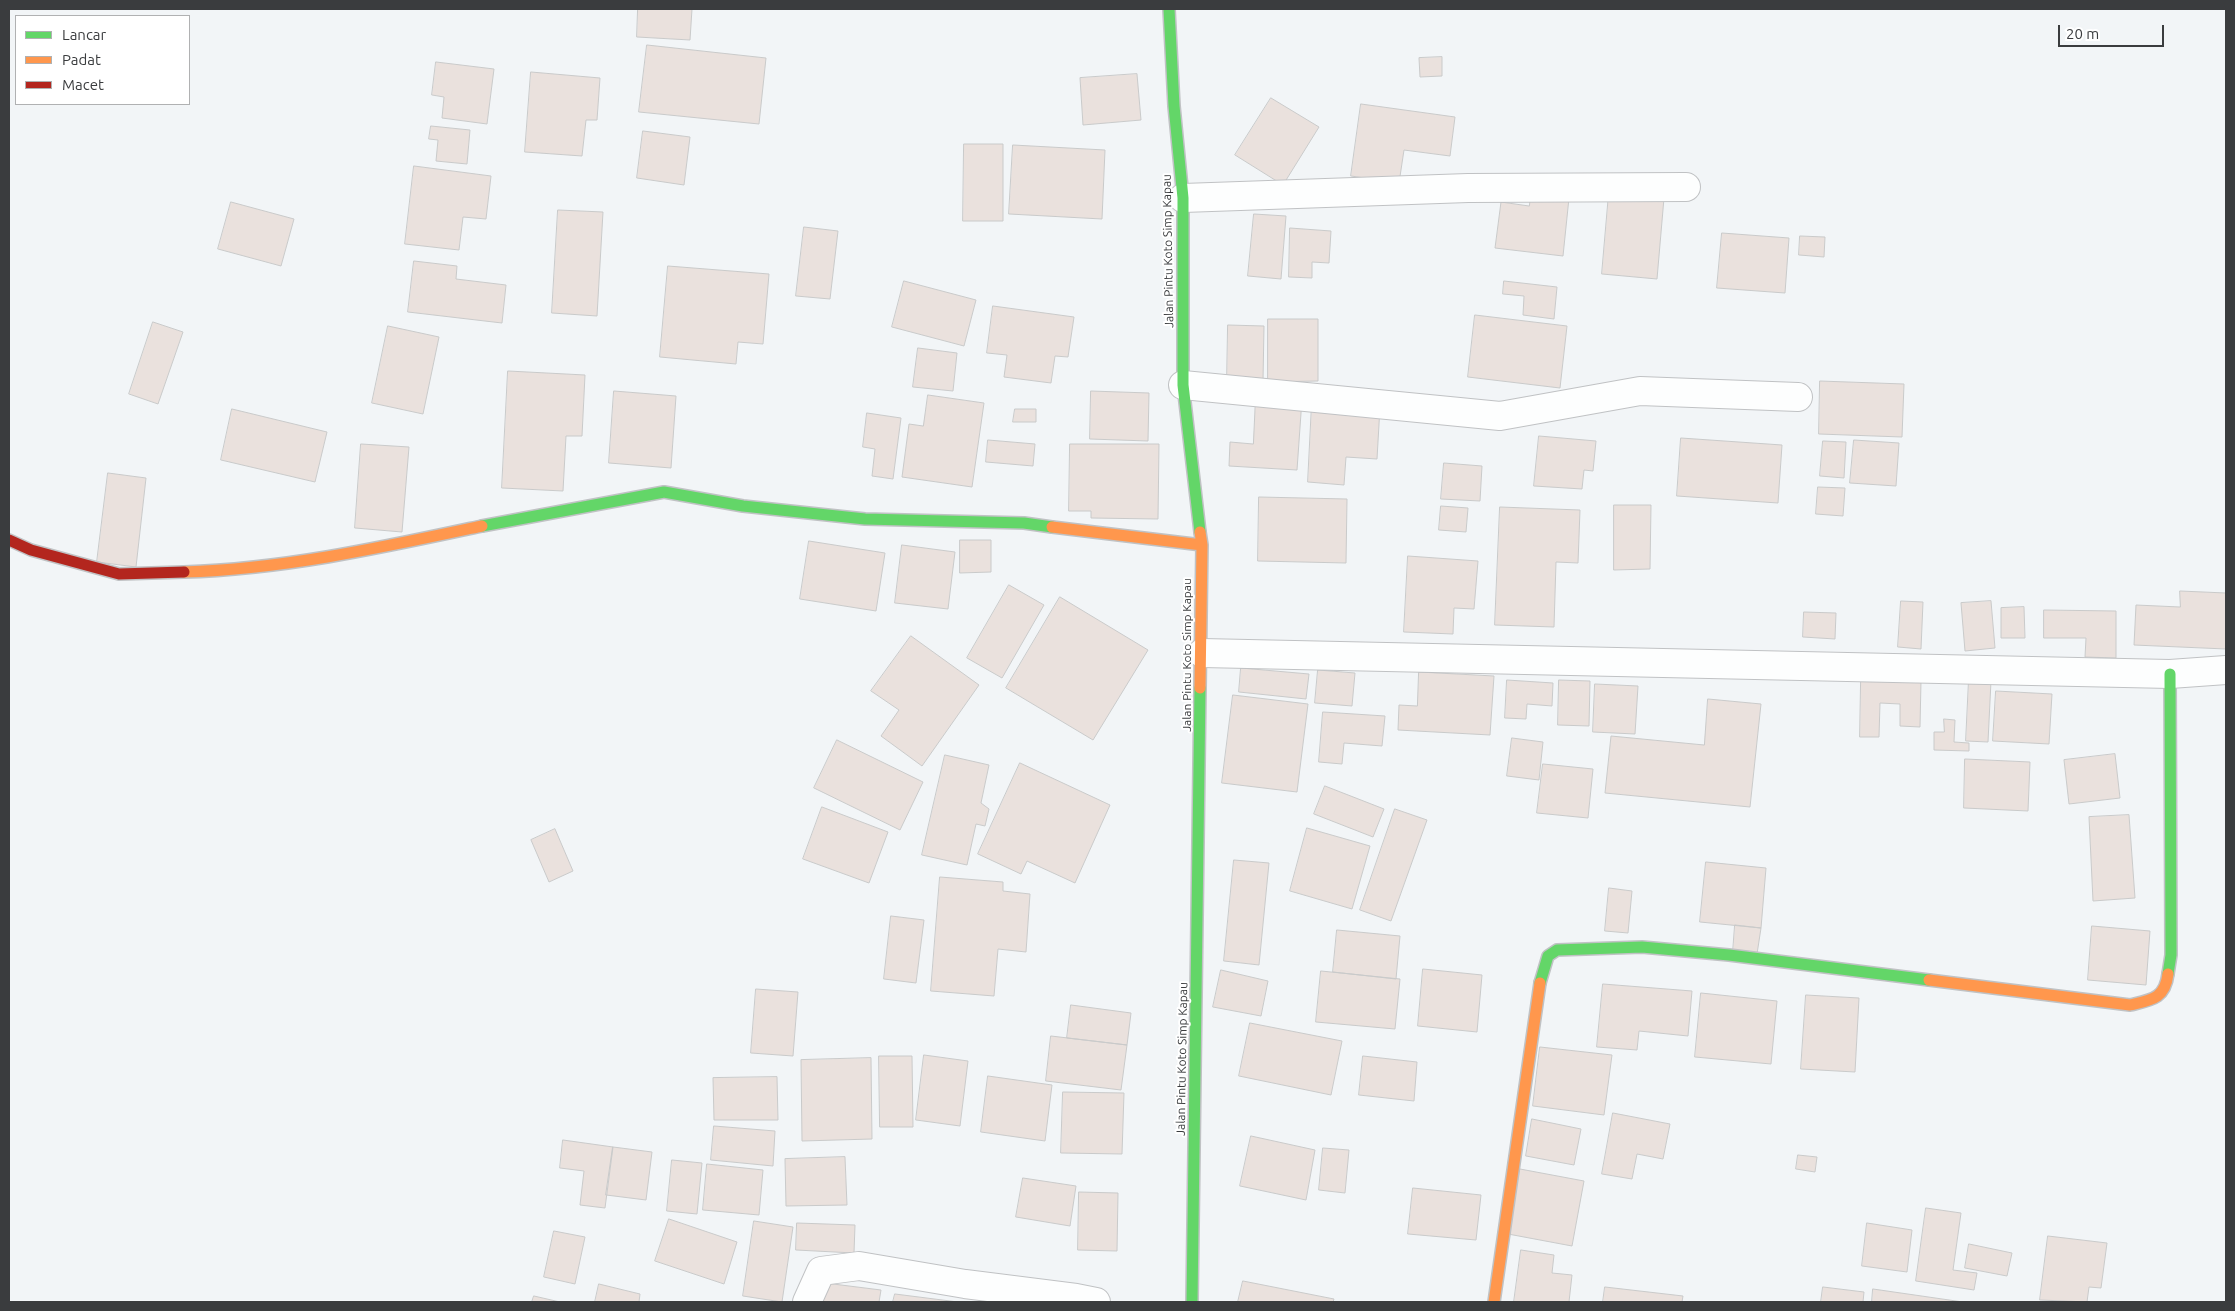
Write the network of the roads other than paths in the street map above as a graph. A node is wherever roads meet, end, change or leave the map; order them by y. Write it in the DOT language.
graph roads {
  1 [pos="1168,9"];
  2 [pos="1686,187"];
  3 [pos="1183,198"];
  4 [pos="1182,385"];
  5 [pos="1798,397"];
  6 [pos="9,540"];
  7 [pos="1202,545"];
  8 [pos="1202,653"];
  9 [pos="2226,670"];
  10 [pos="2170,674"];
  11 [pos="807,1302"];
  12 [pos="1096,1302"];
  13 [pos="1192,1302"];
  14 [pos="1494,1302"];
  1 -- 3 [label="street, Jalan Pintu Koto Simp Kapau"];
  2 -- 3 [label="street"];
  3 -- 4 [label="street, Jalan Pintu Koto Simp Kapau"];
  4 -- 5 [label="street"];
  4 -- 7 [label="street, Jalan Pintu Koto Simp Kapau"];
  6 -- 7 [label="street"];
  7 -- 8 [label="street, Jalan Pintu Koto Simp Kapau"];
  8 -- 10 [label="street"];
  8 -- 13 [label="street, Jalan Pintu Koto Simp Kapau"];
  9 -- 10 [label="street"];
  10 -- 14 [label="street"];
  11 -- 12 [label="street"];
}
